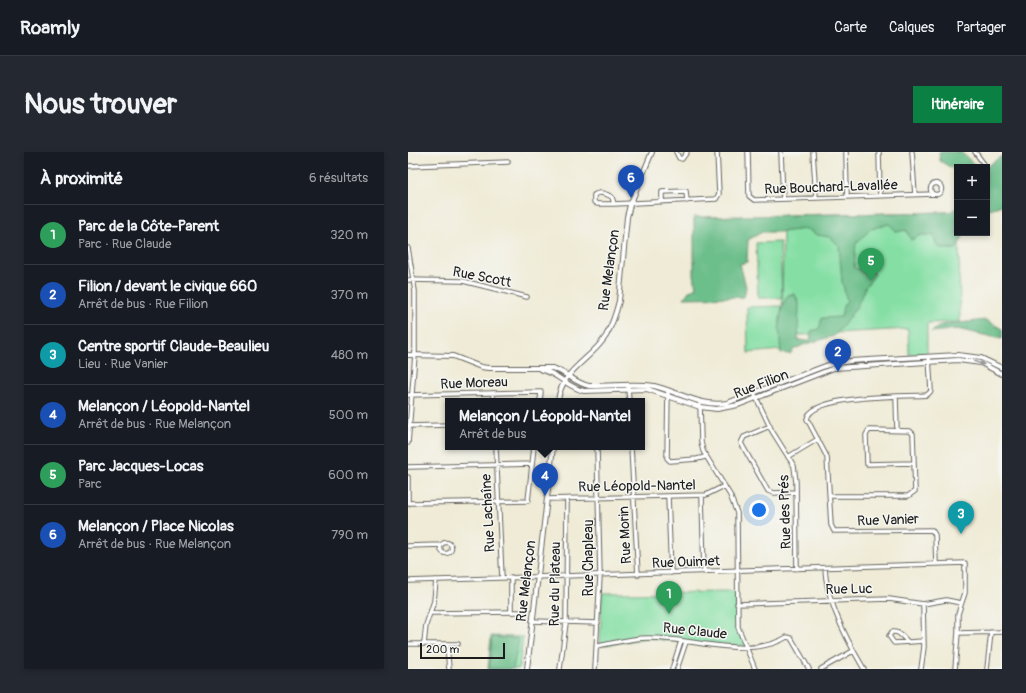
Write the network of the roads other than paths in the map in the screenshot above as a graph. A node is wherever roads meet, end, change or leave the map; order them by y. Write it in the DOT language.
graph roads {
  1 [pos="652,152"];
  2 [pos="676,152"];
  3 [pos="687,152"];
  4 [pos="717,152"];
  5 [pos="748,152"];
  6 [pos="781,152"];
  7 [pos="814,152"];
  8 [pos="846,152"];
  9 [pos="879,152"];
  10 [pos="912,152"];
  11 [pos="975,152"];
  12 [pos="508,162"];
  13 [pos="984,164"];
  14 [pos="408,166"];
  15 [pos="934,194"];
  16 [pos="914,195"];
  17 [pos="880,196"];
  18 [pos="847,197"];
  19 [pos="816,198"];
  20 [pos="783,199"];
  21 [pos="687,200"];
  22 [pos="662,202"];
  23 [pos="631,203"];
  24 [pos="614,204"];
  25 [pos="408,248"];
  26 [pos="414,279"];
  27 [pos="408,280"];
  28 [pos="527,297"];
  29 [pos="408,355"];
  30 [pos="415,355"];
  31 [pos="929,359"];
  32 [pos="833,366"];
  33 [pos="532,367"];
  34 [pos="1002,368"];
  35 [pos="1002,374"];
  36 [pos="569,375"];
  37 [pos="565,380"];
  38 [pos="628,388"];
  39 [pos="493,393"];
  40 [pos="668,393"];
  41 [pos="754,393"];
  42 [pos="410,395"];
  43 [pos="896,397"];
  44 [pos="493,398"];
  45 [pos="540,398"];
  46 [pos="559,398"];
  47 [pos="629,398"];
  48 [pos="756,398"];
  49 [pos="727,403"];
  50 [pos="700,405"];
  51 [pos="728,408"];
  52 [pos="445,425"];
  53 [pos="409,426"];
  54 [pos="770,426"];
  55 [pos="897,430"];
  56 [pos="818,440"];
  57 [pos="408,443"];
  58 [pos="496,450"];
  59 [pos="534,450"];
  60 [pos="553,450"];
  61 [pos="597,450"];
  62 [pos="631,450"];
  63 [pos="705,457"];
  64 [pos="788,457"];
  65 [pos="914,463"];
  66 [pos="532,464"];
  67 [pos="497,465"];
  68 [pos="408,468"];
  69 [pos="408,477"];
  70 [pos="724,486"];
  71 [pos="796,492"];
  72 [pos="668,496"];
  73 [pos="702,496"];
  74 [pos="830,496"];
  75 [pos="634,497"];
  76 [pos="599,498"];
  77 [pos="547,499"];
  78 [pos="567,499"];
  79 [pos="498,502"];
  80 [pos="408,504"];
  81 [pos="441,545"];
  82 [pos="408,546"];
  83 [pos="936,564"];
  84 [pos="825,568"];
  85 [pos="797,569"];
  86 [pos="737,571"];
  87 [pos="704,572"];
  88 [pos="671,573"];
  89 [pos="638,575"];
  90 [pos="600,576"];
  91 [pos="511,577"];
  92 [pos="538,577"];
  93 [pos="567,577"];
  94 [pos="502,578"];
  95 [pos="436,580"];
  96 [pos="408,581"];
  97 [pos="832,600"];
  98 [pos="737,604"];
  99 [pos="923,604"];
  100 [pos="961,604"];
  101 [pos="511,612"];
  102 [pos="519,612"];
  103 [pos="431,613"];
  104 [pos="532,621"];
  105 [pos="566,623"];
  106 [pos="598,623"];
  107 [pos="992,632"];
  108 [pos="1002,632"];
  109 [pos="958,634"];
  110 [pos="681,641"];
  111 [pos="907,641"];
  112 [pos="924,641"];
  113 [pos="686,642"];
  114 [pos="408,644"];
  115 [pos="424,644"];
  116 [pos="447,644"];
  117 [pos="458,644"];
  118 [pos="597,646"];
  119 [pos="747,647"];
  120 [pos="853,651"];
  121 [pos="449,669"];
  122 [pos="527,669"];
  123 [pos="560,669"];
  124 [pos="595,669"];
  125 [pos="672,669"];
  126 [pos="677,669"];
  127 [pos="755,669"];
  128 [pos="809,669"];
  129 [pos="821,669"];
  130 [pos="864,669"];
  131 [pos="921,669"];
  132 [pos="955,669"];
  133 [pos="987,669"];
  1 -- 23 [label="street, Rue Melançon"];
  2 -- 3 [label="street"];
  4 -- 21 [label="street"];
  5 -- 20 [label="street, Rue Bouchard-Lavallée"];
  6 -- 20 [label="street"];
  7 -- 19 [label="street"];
  8 -- 18 [label="street"];
  9 -- 17 [label="street"];
  10 -- 16 [label="street"];
  11 -- 13 [label="street"];
  12 -- 14 [label="street"];
  15 -- 16 [label="street, Rue Bouchard-Lavallée"];
  16 -- 17 [label="street, Rue Bouchard-Lavallée"];
  17 -- 18 [label="street, Rue Bouchard-Lavallée"];
  18 -- 19 [label="street, Rue Bouchard-Lavallée"];
  19 -- 20 [label="street, Rue Bouchard-Lavallée"];
  21 -- 22 [label="street"];
  21 -- 22 [label="street"];
  22 -- 23 [label="street"];
  23 -- 24 [label="street"];
  23 -- 36 [label="street, Rue Melançon"];
  24 -- 24 [label="street"];
  25 -- 26 [label="street"];
  26 -- 27 [label="street, Rue Scott"];
  26 -- 28 [label="street, Rue Scott"];
  26 -- 30 [label="street"];
  29 -- 30 [label="street, Rue Filion"];
  30 -- 33 [label="street, Rue Filion"];
  30 -- 42 [label="street"];
  31 -- 32 [label="street, Rue Filion"];
  31 -- 34 [label="street, Rue Filion"];
  31 -- 35 [label="street, Rue Filion, one-way"];
  31 -- 43 [label="street"];
  32 -- 41 [label="street, Rue Filion"];
  32 -- 48 [label="street, Rue Filion"];
  33 -- 36 [label="street, Rue Filion"];
  33 -- 37 [label="street, Rue Filion"];
  36 -- 37 [label="street, Rue Melançon"];
  36 -- 38 [label="street, Rue Filion"];
  37 -- 38 [label="street, Rue Filion"];
  37 -- 46 [label="street, Rue Melançon"];
  38 -- 40 [label="street, Rue Filion"];
  38 -- 47 [label="street"];
  39 -- 42 [label="street, Rue Moreau"];
  39 -- 44 [label="street"];
  39 -- 45 [label="street, Rue Moreau"];
  40 -- 50 [label="street, Rue Filion"];
  40 -- 63 [label="street"];
  41 -- 48 [label="street, Rue des Prés"];
  41 -- 49 [label="street, Rue Filion"];
  42 -- 53 [label="street"];
  43 -- 55 [label="street"];
  43 -- 56 [label="street"];
  48 -- 51 [label="street, Rue Filion"];
  48 -- 54 [label="street, Rue des Prés"];
  49 -- 50 [label="street, Rue Filion"];
  49 -- 51 [label="street"];
  50 -- 51 [label="street, Rue Filion"];
  50 -- 63 [label="street"];
  52 -- 53 [label="street"];
  53 -- 57 [label="street"];
  54 -- 64 [label="street, Rue des Prés"];
  54 -- 71 [label="street"];
  55 -- 65 [label="street"];
  55 -- 65 [label="street"];
  56 -- 64 [label="street"];
  56 -- 74 [label="street"];
  58 -- 67 [label="street, Rue Lachaîne"];
  59 -- 66 [label="street"];
  60 -- 77 [label="street, Rue Melançon"];
  61 -- 76 [label="street, Rue Chapleau"];
  62 -- 75 [label="street, Rue Morin"];
  63 -- 70 [label="street"];
  64 -- 71 [label="street, Rue des Prés"];
  65 -- 74 [label="street"];
  66 -- 67 [label="street"];
  66 -- 79 [label="street"];
  67 -- 68 [label="street"];
  67 -- 79 [label="street, Rue Lachaîne"];
  69 -- 80 [label="street"];
  70 -- 73 [label="street, Rue Léopold-Nantel"];
  70 -- 86 [label="street"];
  71 -- 85 [label="street, Rue des Prés"];
  72 -- 73 [label="street, Rue Léopold-Nantel"];
  72 -- 75 [label="street, Rue Léopold-Nantel"];
  72 -- 88 [label="street"];
  73 -- 87 [label="street"];
  74 -- 83 [label="street, Rue Vanier"];
  75 -- 76 [label="street, Rue Léopold-Nantel"];
  75 -- 89 [label="street, Rue Morin"];
  76 -- 78 [label="street, Rue Léopold-Nantel"];
  76 -- 90 [label="street, Rue Chapleau"];
  77 -- 78 [label="street, Rue Léopold-Nantel"];
  77 -- 92 [label="street, Rue Melançon"];
  78 -- 93 [label="street, Rue du Plateau"];
  79 -- 80 [label="street"];
  79 -- 94 [label="street, Rue Lachaîne"];
  81 -- 82 [label="street"];
  83 -- 84 [label="street, Rue Ouimet"];
  83 -- 100 [label="street, Rue Ouimet"];
  84 -- 85 [label="street, Rue Ouimet"];
  84 -- 97 [label="street"];
  85 -- 86 [label="street, Rue Ouimet"];
  86 -- 87 [label="street, Rue Ouimet"];
  86 -- 98 [label="street"];
  87 -- 88 [label="street, Rue Ouimet"];
  88 -- 89 [label="street, Rue Ouimet"];
  89 -- 90 [label="street, Rue Ouimet"];
  90 -- 93 [label="street, Rue Ouimet"];
  90 -- 106 [label="street, Rue Chapleau"];
  91 -- 92 [label="street, Rue Ouimet"];
  91 -- 94 [label="street, Rue Ouimet"];
  91 -- 101 [label="street"];
  92 -- 93 [label="street, Rue Ouimet"];
  92 -- 104 [label="street, Rue Melançon"];
  93 -- 105 [label="street, Rue du Plateau"];
  94 -- 95 [label="street, Rue Ouimet"];
  95 -- 96 [label="street, Rue Ouimet"];
  95 -- 103 [label="street"];
  97 -- 98 [label="street, Rue Luc"];
  97 -- 99 [label="street, Rue Luc"];
  97 -- 120 [label="street"];
  98 -- 119 [label="street"];
  99 -- 100 [label="street, Rue Luc"];
  99 -- 112 [label="street"];
  100 -- 109 [label="street"];
  101 -- 102 [label="street"];
  101 -- 103 [label="street"];
  103 -- 115 [label="street"];
  104 -- 105 [label="street"];
  104 -- 122 [label="street, Rue Melançon"];
  105 -- 106 [label="street"];
  105 -- 123 [label="street, Rue du Plateau"];
  106 -- 118 [label="street, Rue Chapleau"];
  107 -- 108 [label="street"];
  107 -- 109 [label="street"];
  107 -- 133 [label="street"];
  109 -- 132 [label="street"];
  110 -- 113 [label="street, Rue Claude"];
  110 -- 118 [label="street, Rue Claude"];
  110 -- 125 [label="street"];
  111 -- 111 [label="street"];
  111 -- 112 [label="street"];
  112 -- 131 [label="street"];
  113 -- 119 [label="street, Rue Claude"];
  113 -- 126 [label="street"];
  114 -- 115 [label="street"];
  115 -- 116 [label="street"];
  116 -- 117 [label="street"];
  116 -- 121 [label="street"];
  118 -- 124 [label="street, Rue Chapleau"];
  119 -- 127 [label="street"];
  119 -- 128 [label="street, Rue Claude"];
  120 -- 129 [label="street"];
  120 -- 130 [label="street"];
}
